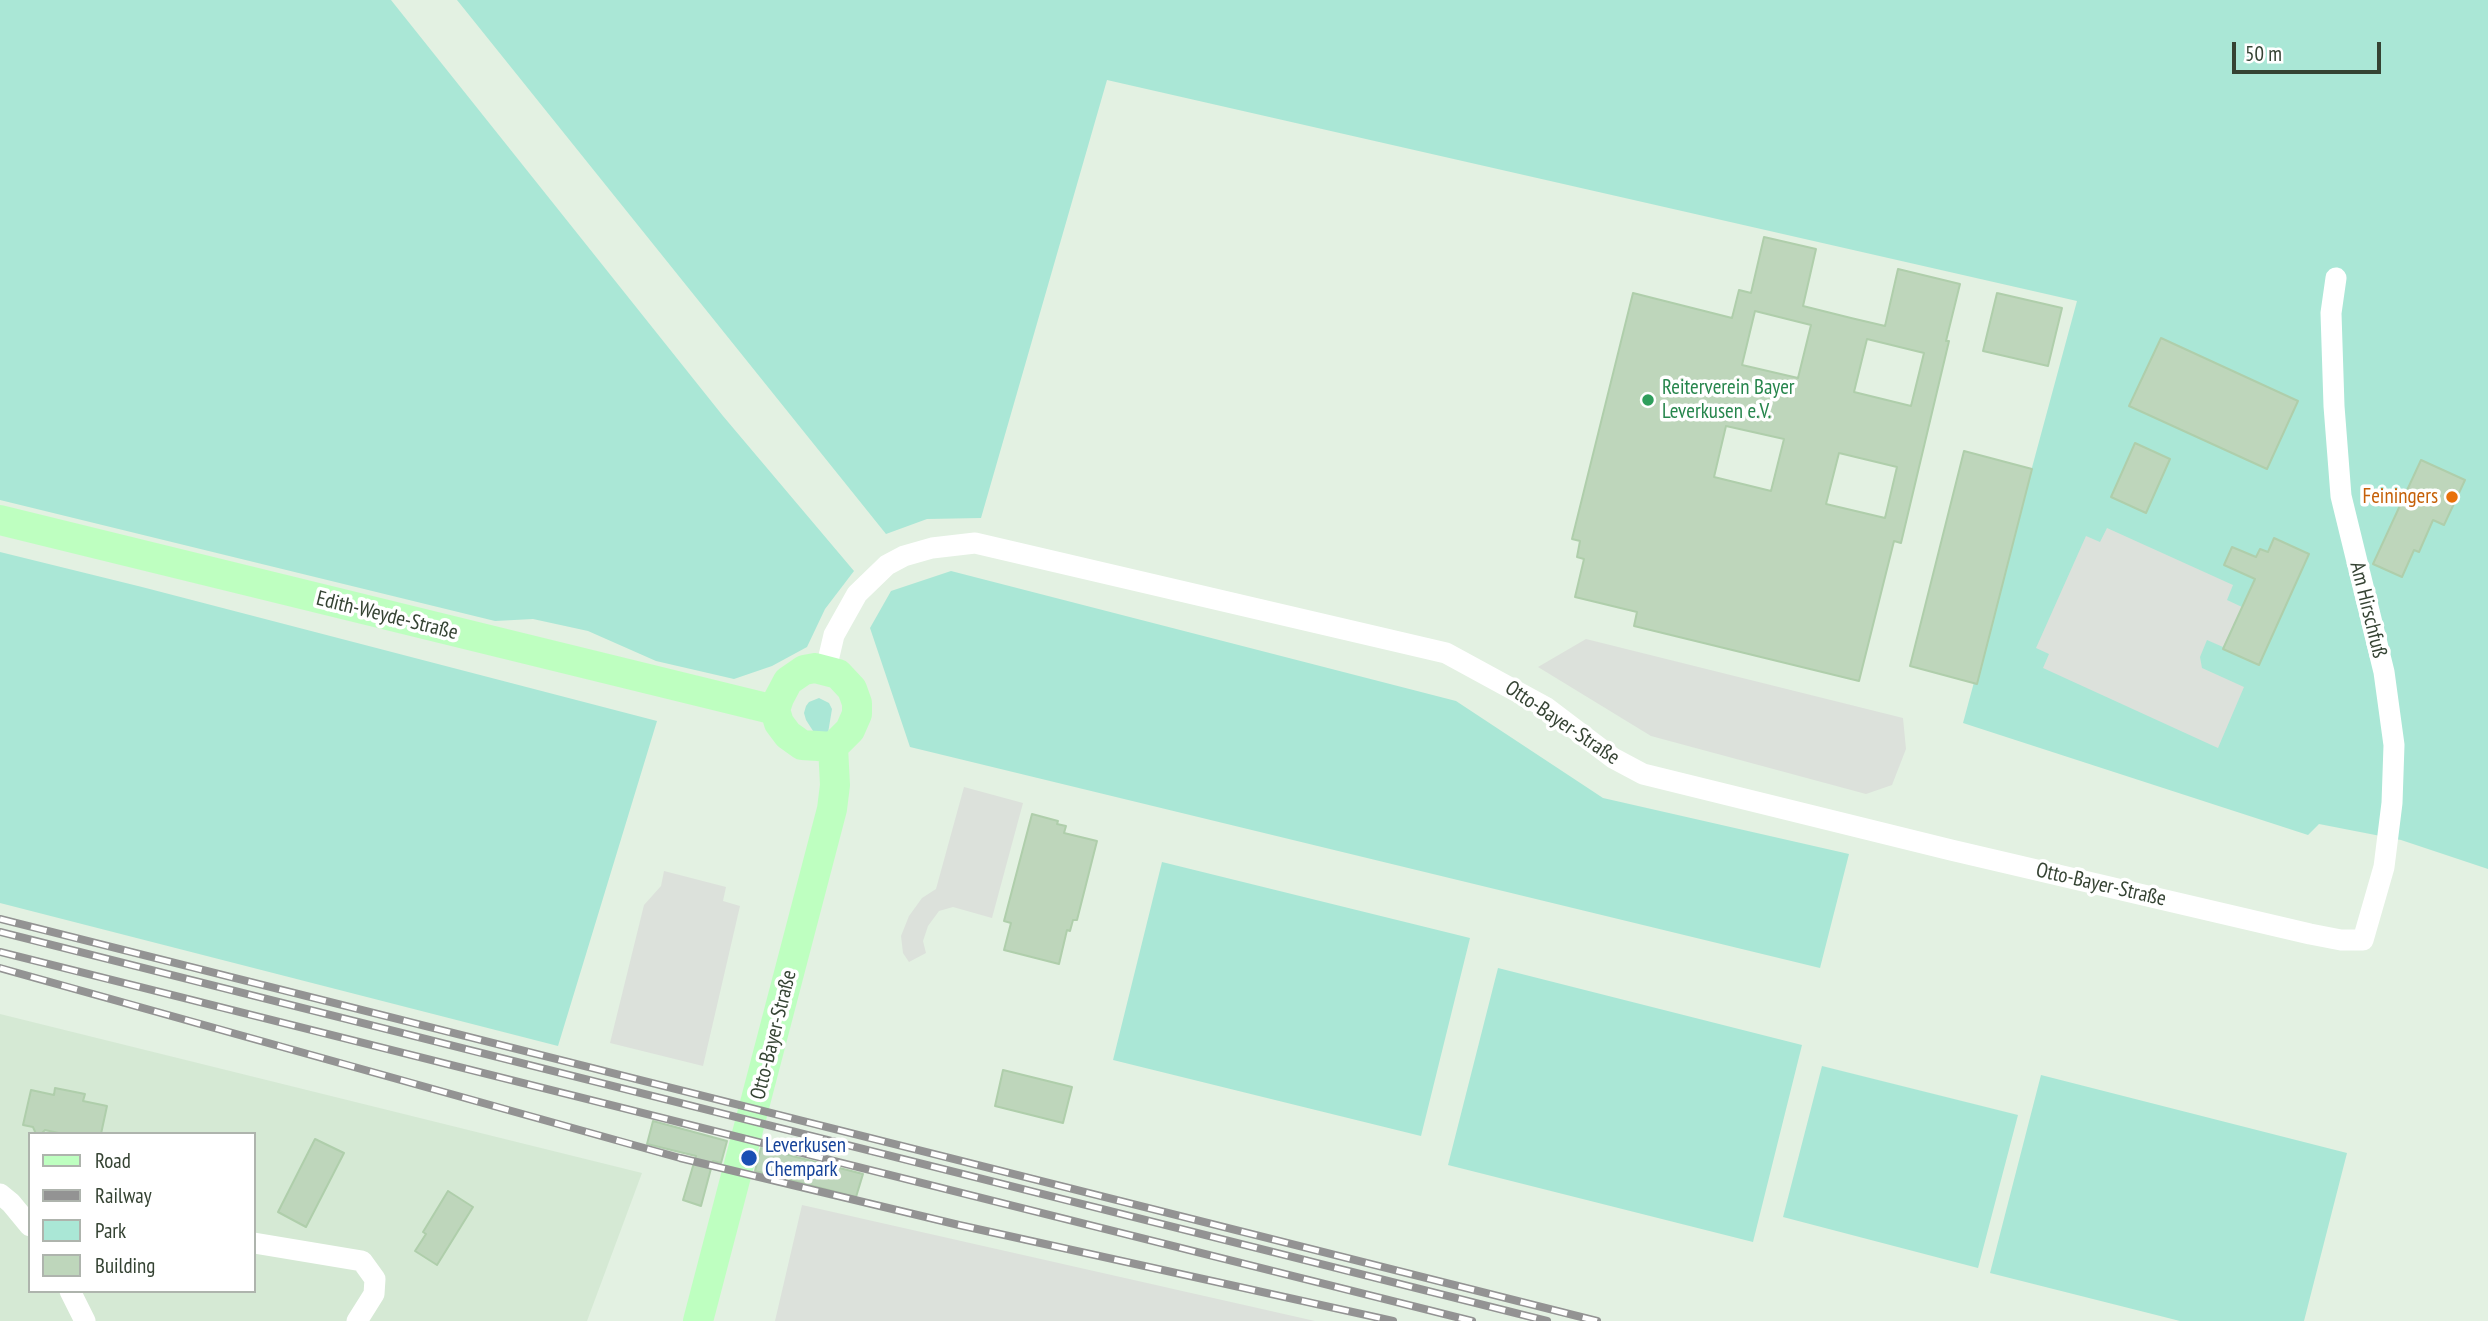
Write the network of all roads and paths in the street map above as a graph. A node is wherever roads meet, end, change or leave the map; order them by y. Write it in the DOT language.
graph roads {
  1 [pos="2336,278"];
  2 [pos="0,520"];
  3 [pos="825,669"];
  4 [pos="775,710"];
  5 [pos="833,747"];
  6 [pos="2363,940"];
  7 [pos="0,1194"];
  8 [pos="28,1224"];
  9 [pos="256,1243"];
  10 [pos="70,1293"];
  11 [pos="85,1321"];
  12 [pos="357,1321"];
  13 [pos="698,1321"];
  1 -- 6 [label="street, Am Hirschfuß"];
  2 -- 4 [label="street, Edith-Weyde-Straße"];
  3 -- 4 [label="street"];
  3 -- 5 [label="street"];
  3 -- 6 [label="street, Otto-Bayer-Straße"];
  4 -- 5 [label="street"];
  5 -- 13 [label="street, Otto-Bayer-Straße"];
  7 -- 8 [label="street"];
  9 -- 12 [label="street"];
  10 -- 11 [label="street"];
}
